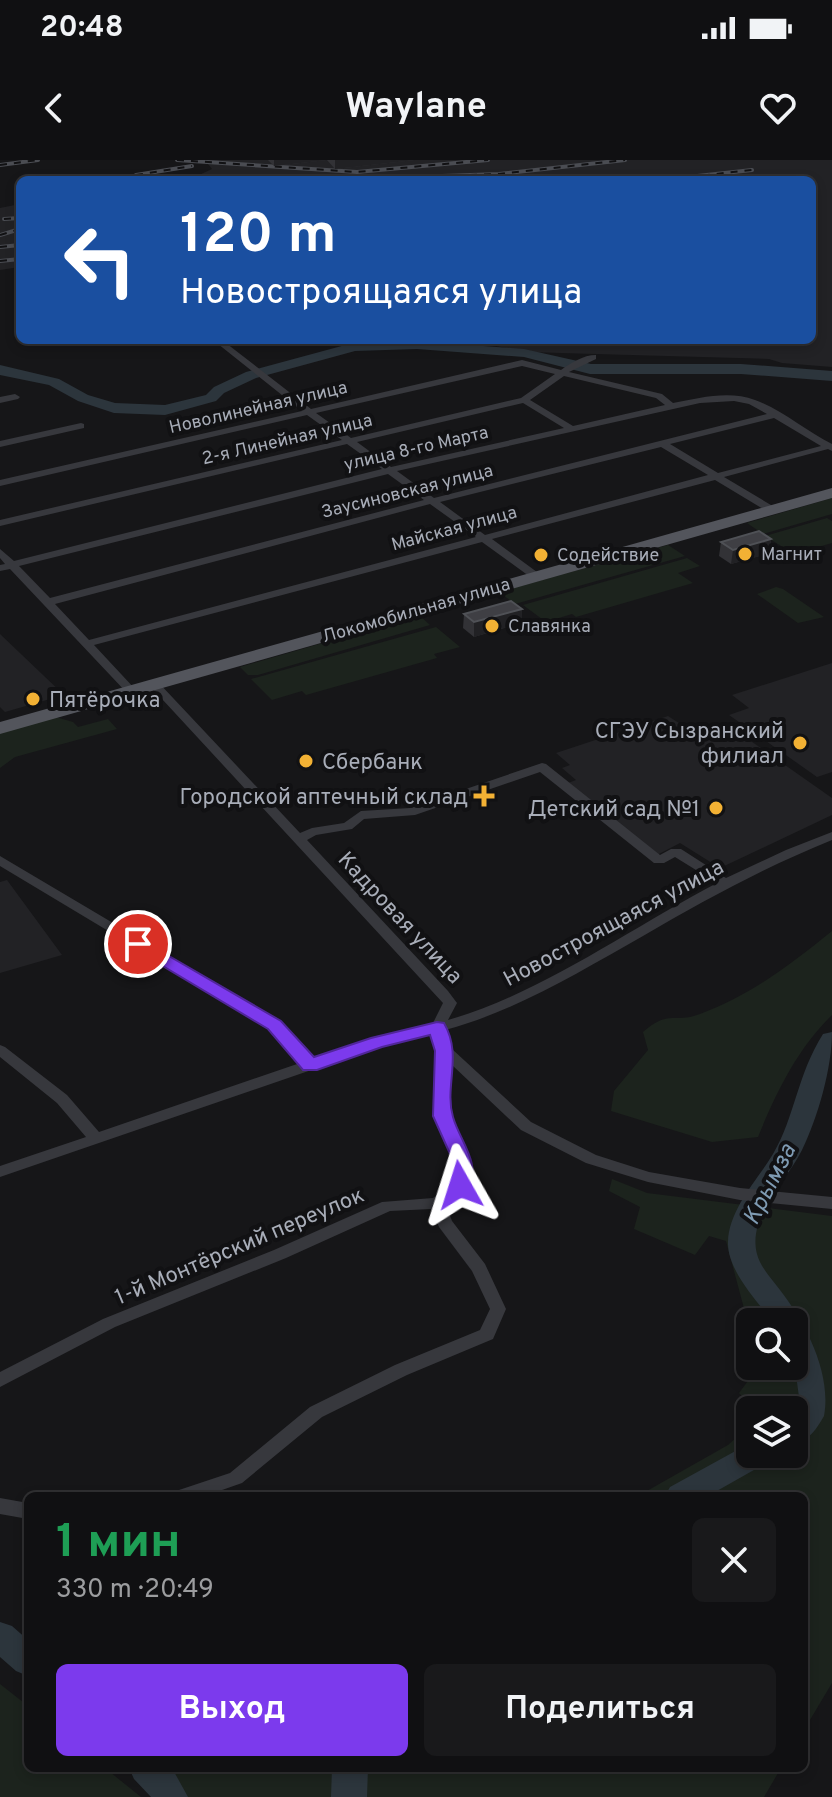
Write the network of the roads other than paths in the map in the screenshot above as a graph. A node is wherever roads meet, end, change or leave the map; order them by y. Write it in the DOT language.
graph roads {
  1 [pos="222,344"];
  2 [pos="593,357"];
  3 [pos="563,375"];
  4 [pos="15,397"];
  5 [pos="0,400"];
  6 [pos="524,400"];
  7 [pos="670,405"];
  8 [pos="309,412"];
  9 [pos="776,415"];
  10 [pos="81,426"];
  11 [pos="570,428"];
  12 [pos="349,441"];
  13 [pos="0,444"];
  14 [pos="663,444"];
  15 [pos="831,447"];
  16 [pos="391,470"];
  17 [pos="715,476"];
  18 [pos="0,483"];
  19 [pos="832,493"];
  20 [pos="432,501"];
  21 [pos="772,510"];
  22 [pos="0,523"];
  23 [pos="481,537"];
  24 [pos="0,552"];
  25 [pos="6,566"];
  26 [pos="537,577"];
  27 [pos="48,602"];
  28 [pos="87,644"];
  29 [pos="154,684"];
  30 [pos="131,691"];
  31 [pos="0,728"];
  32 [pos="832,836"];
  33 [pos="300,839"];
  34 [pos="0,860"];
  35 [pos="728,885"];
  36 [pos="437,1028"];
  37 [pos="0,1050"];
  38 [pos="445,1051"];
  39 [pos="310,1065"];
  40 [pos="96,1139"];
  41 [pos="0,1172"];
  42 [pos="437,1203"];
  43 [pos="832,1203"];
  44 [pos="0,1380"];
  45 [pos="195,1492"];
  46 [pos="0,1506"];
  47 [pos="24,1510"];
  1 -- 8 [label="street"];
  2 -- 3 [label="street, 2-я Линейная улица"];
  3 -- 6 [label="street, 2-я Линейная улица"];
  3 -- 7 [label="street"];
  3 -- 8 [label="street, Новолинейная улица"];
  4 -- 5 [label="street"];
  6 -- 11 [label="street"];
  6 -- 12 [label="street, 2-я Линейная улица"];
  7 -- 9 [label="street, улица 8-го Марта"];
  7 -- 11 [label="street, улица 8-го Марта"];
  8 -- 12 [label="street"];
  8 -- 18 [label="street, Новолинейная улица"];
  9 -- 14 [label="street, Заусиновская улица"];
  9 -- 15 [label="street, улица 8-го Марта"];
  10 -- 13 [label="street"];
  11 -- 16 [label="street, улица 8-го Марта"];
  12 -- 16 [label="street"];
  12 -- 22 [label="street, 2-я Линейная улица"];
  14 -- 17 [label="street"];
  14 -- 20 [label="street, Заусиновская улица"];
  15 -- 17 [label="street, Майская улица"];
  16 -- 20 [label="street"];
  16 -- 25 [label="street, улица 8-го Марта"];
  17 -- 21 [label="street"];
  17 -- 23 [label="street, Майская улица"];
  19 -- 21 [label="main road, Локомобильная улица"];
  20 -- 23 [label="street"];
  20 -- 27 [label="street, Заусиновская улица"];
  21 -- 26 [label="main road, Локомобильная улица"];
  23 -- 26 [label="street"];
  23 -- 28 [label="street, Майская улица"];
  24 -- 25 [label="street"];
  25 -- 27 [label="street"];
  26 -- 29 [label="main road, Локомобильная улица"];
  27 -- 28 [label="street"];
  28 -- 30 [label="street"];
  29 -- 30 [label="main road, Локомобильная улица"];
  29 -- 33 [label="street, Кадровая улица"];
  30 -- 31 [label="main road, Локомобильная улица"];
  32 -- 35 [label="street, Новостроящаяся улица"];
  33 -- 35 [label="street"];
  33 -- 36 [label="street, Кадровая улица"];
  34 -- 39 [label="street"];
  35 -- 36 [label="street, Новостроящаяся улица"];
  36 -- 38 [label="street, Кадровая улица"];
  36 -- 39 [label="street, Новостроящаяся улица"];
  37 -- 40 [label="street"];
  38 -- 42 [label="street"];
  38 -- 43 [label="street, Кадровая улица"];
  39 -- 40 [label="street, Новостроящаяся улица"];
  40 -- 41 [label="street, Новостроящаяся улица"];
  42 -- 44 [label="street, 1-й Монтёрский переулок"];
  42 -- 45 [label="street"];
  46 -- 47 [label="street"];
}
